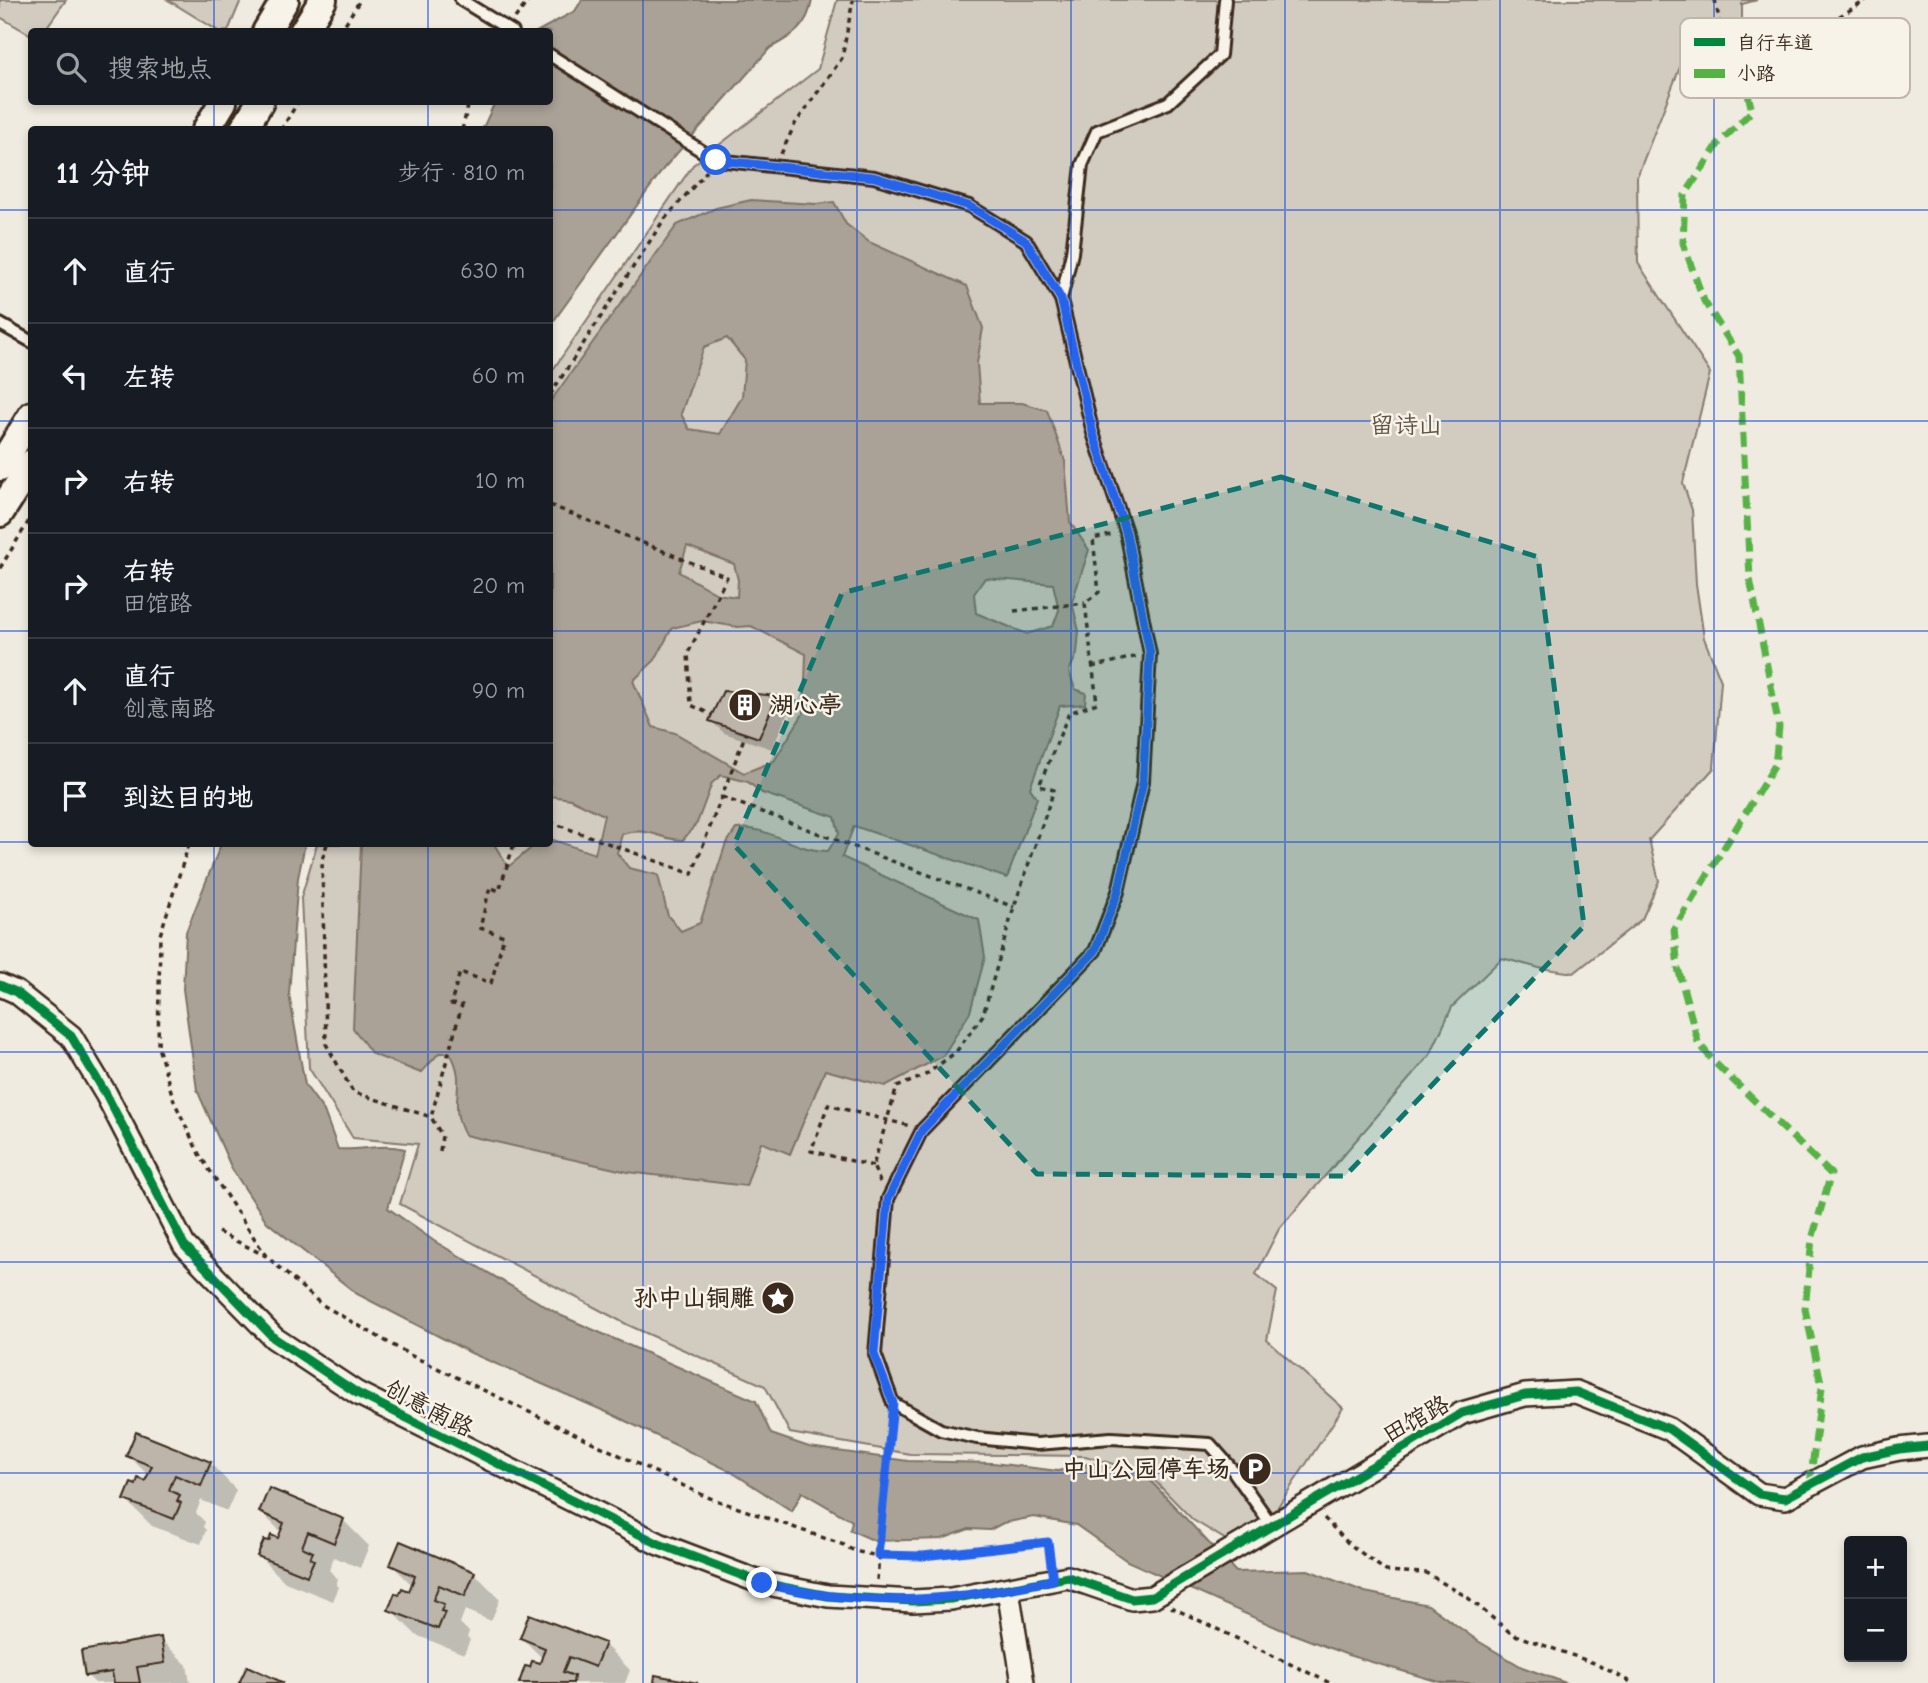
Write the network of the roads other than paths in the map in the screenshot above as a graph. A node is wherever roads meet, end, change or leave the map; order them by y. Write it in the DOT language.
graph roads {
  1 [pos="323,0"];
  2 [pos="461,0"];
  3 [pos="1225,0"];
  4 [pos="306,28"];
  5 [pos="507,28"];
  6 [pos="553,57"];
  7 [pos="221,105"];
  8 [pos="258,105"];
  9 [pos="208,126"];
  10 [pos="245,126"];
  11 [pos="1061,299"];
  12 [pos="0,324"];
  13 [pos="28,340"];
  14 [pos="28,422"];
  15 [pos="0,467"];
  16 [pos="28,469"];
  17 [pos="0,513"];
  18 [pos="0,985"];
  19 [pos="1928,1446"];
  20 [pos="1271,1524"];
  21 [pos="1009,1590"];
  22 [pos="1023,1683"];
  1 -- 4 [label="street"];
  2 -- 5 [label="lane"];
  3 -- 11 [label="lane"];
  6 -- 11 [label="lane"];
  7 -- 9 [label="street"];
  8 -- 10 [label="street"];
  11 -- 20 [label="lane"];
  12 -- 13 [label="lane"];
  14 -- 15 [label="street"];
  16 -- 17 [label="street"];
  18 -- 21 [label="street, 创意南路"];
  19 -- 20 [label="street, 田馆路"];
  20 -- 21 [label="street, 田馆路"];
  21 -- 22 [label="street"];
}
